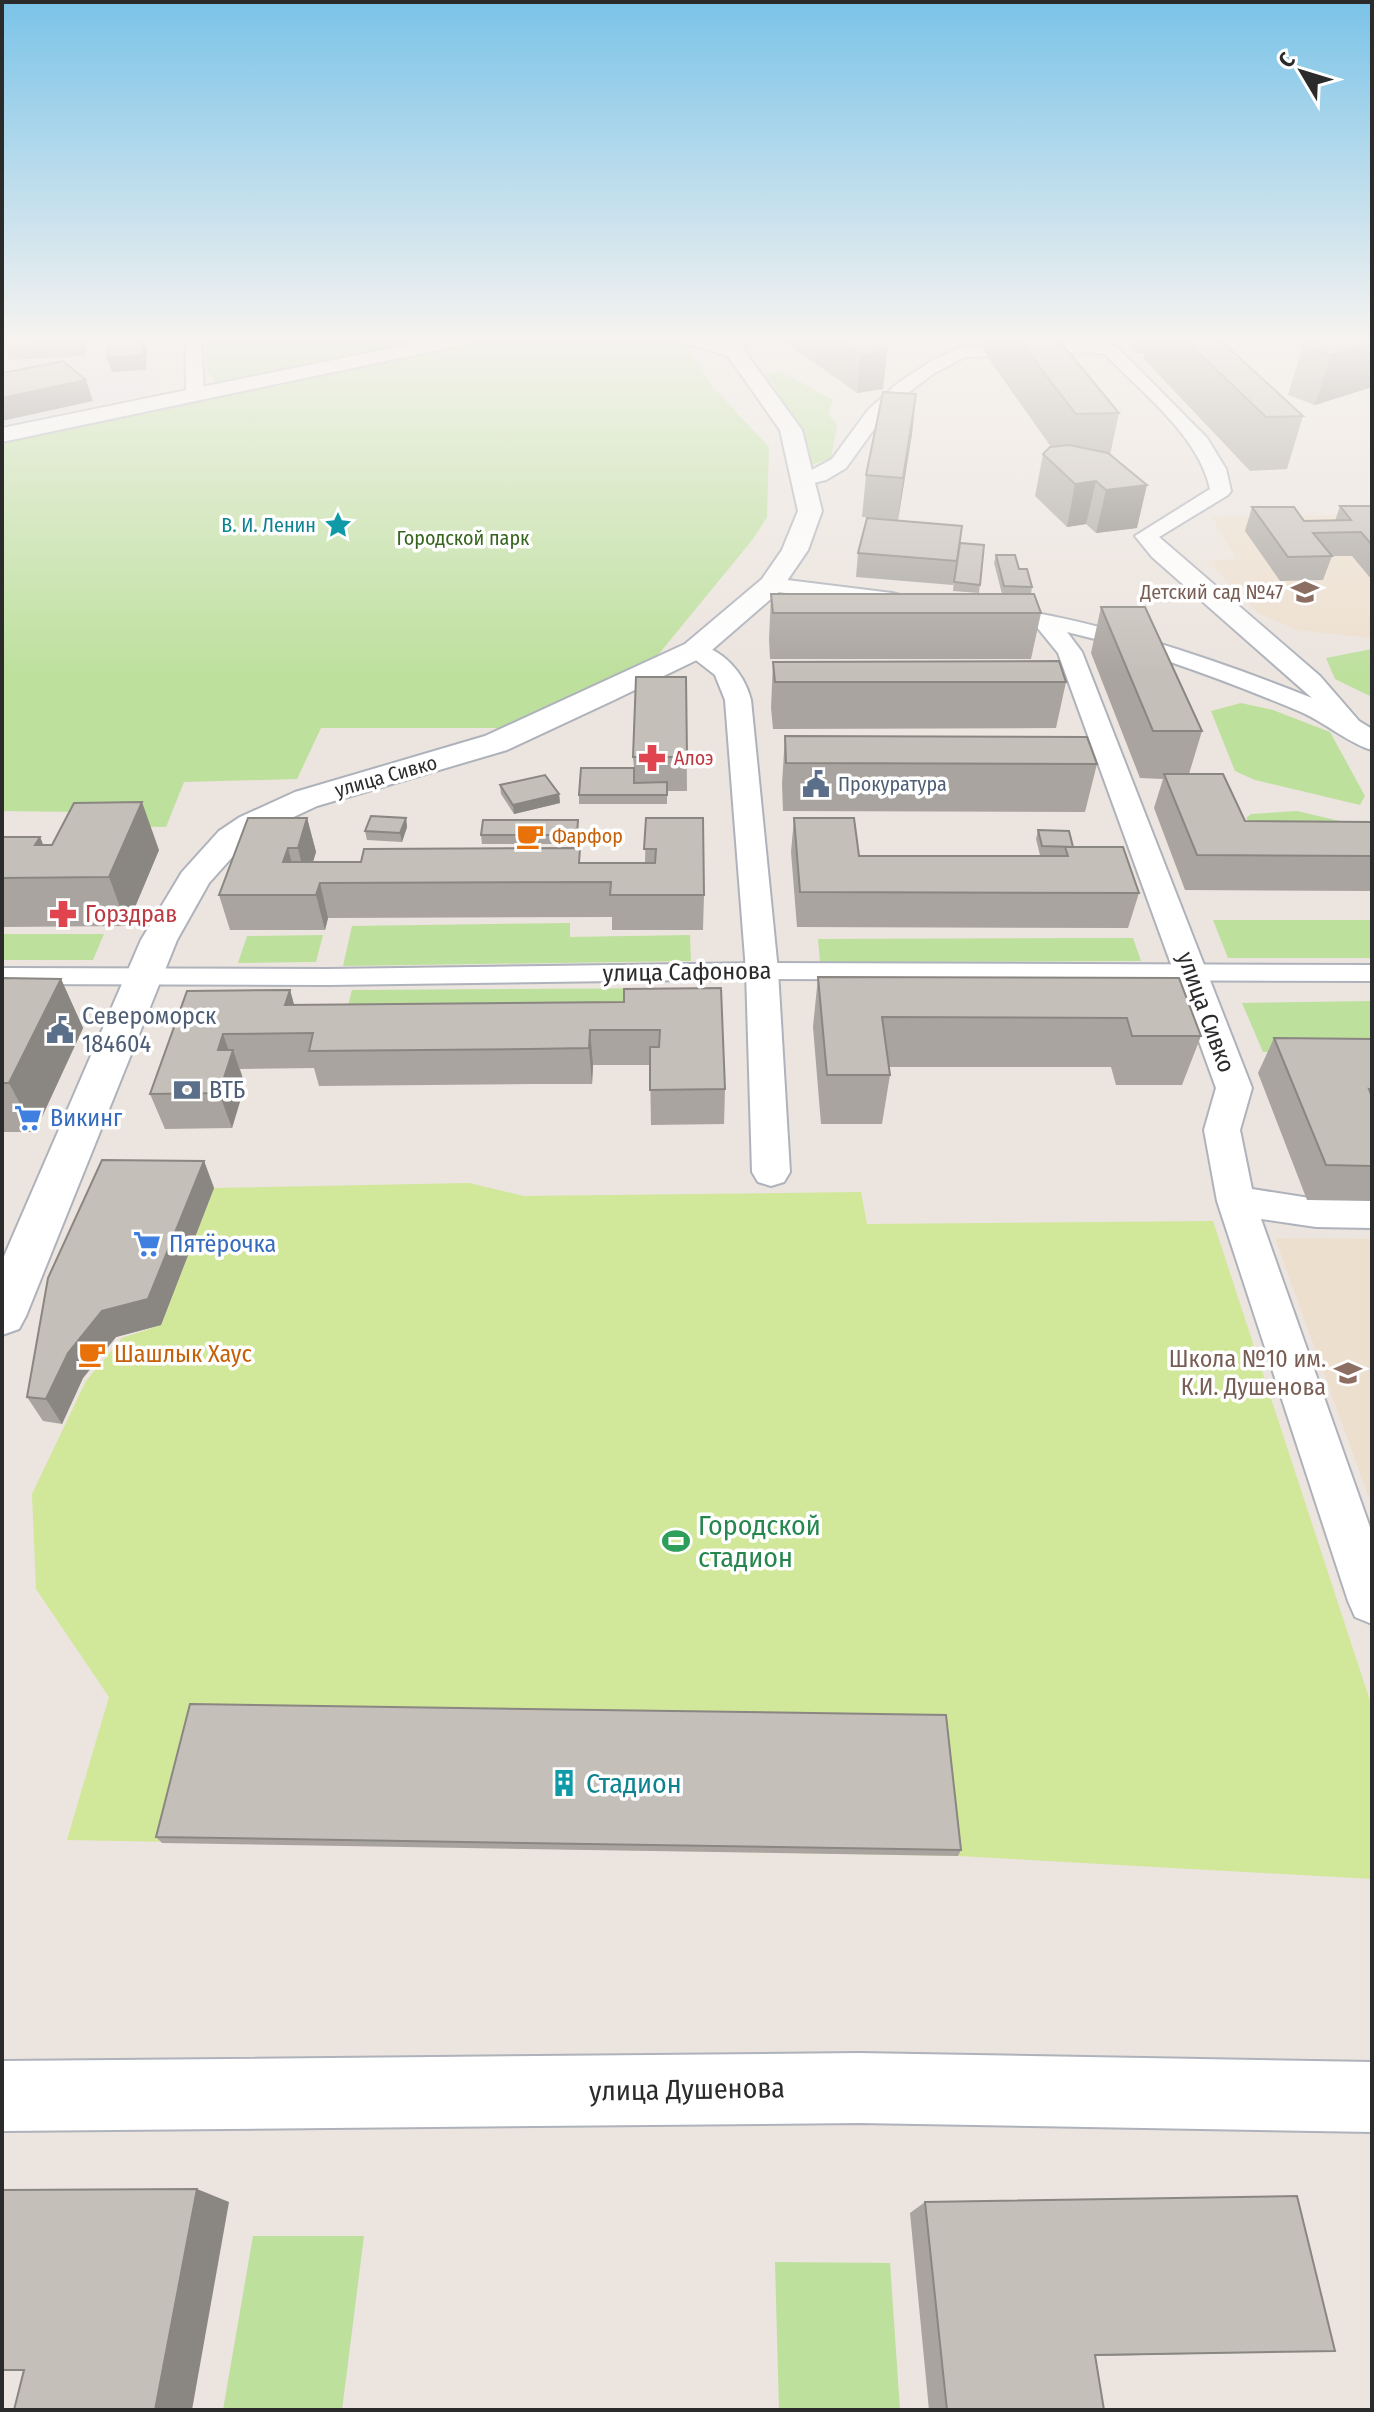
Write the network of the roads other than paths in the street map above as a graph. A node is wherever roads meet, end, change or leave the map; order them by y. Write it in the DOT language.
graph roads {
  1 [pos="797,451"];
  2 [pos="851,451"];
  3 [pos="1205,451"];
  4 [pos="805,479"];
  5 [pos="771,585"];
  6 [pos="915,603"];
  7 [pos="961,608"];
  8 [pos="1044,620"];
  9 [pos="695,650"];
  10 [pos="1346,721"];
  11 [pos="1372,742"];
  12 [pos="762,971"];
  13 [pos="1190,973"];
  14 [pos="1372,973"];
  15 [pos="2,976"];
  16 [pos="144,978"];
  17 [pos="771,1172"];
  18 [pos="1236,1201"];
  19 [pos="1372,1214"];
  20 [pos="2,1316"];
  21 [pos="1372,1601"];
  22 [pos="2,2096"];
  23 [pos="1372,2097"];
  1 -- 4 [label="street, улица Сивко"];
  2 -- 4 [label="street"];
  3 -- 10 [label="street"];
  4 -- 5 [label="street, улица Сивко"];
  5 -- 6 [label="street"];
  5 -- 9 [label="street, улица Сивко"];
  7 -- 8 [label="street"];
  8 -- 10 [label="street"];
  8 -- 13 [label="street, улица Сивко"];
  9 -- 12 [label="street"];
  9 -- 16 [label="street, улица Сивко"];
  10 -- 11 [label="street"];
  12 -- 13 [label="street, улица Сафонова"];
  12 -- 16 [label="street, улица Сафонова"];
  12 -- 17 [label="street"];
  13 -- 14 [label="street, улица Сафонова"];
  13 -- 18 [label="street, улица Сивко"];
  15 -- 16 [label="street, улица Сафонова"];
  16 -- 20 [label="street, улица Сивко"];
  18 -- 19 [label="street"];
  18 -- 21 [label="street, улица Сивко"];
  22 -- 23 [label="street, улица Душенова"];
}
